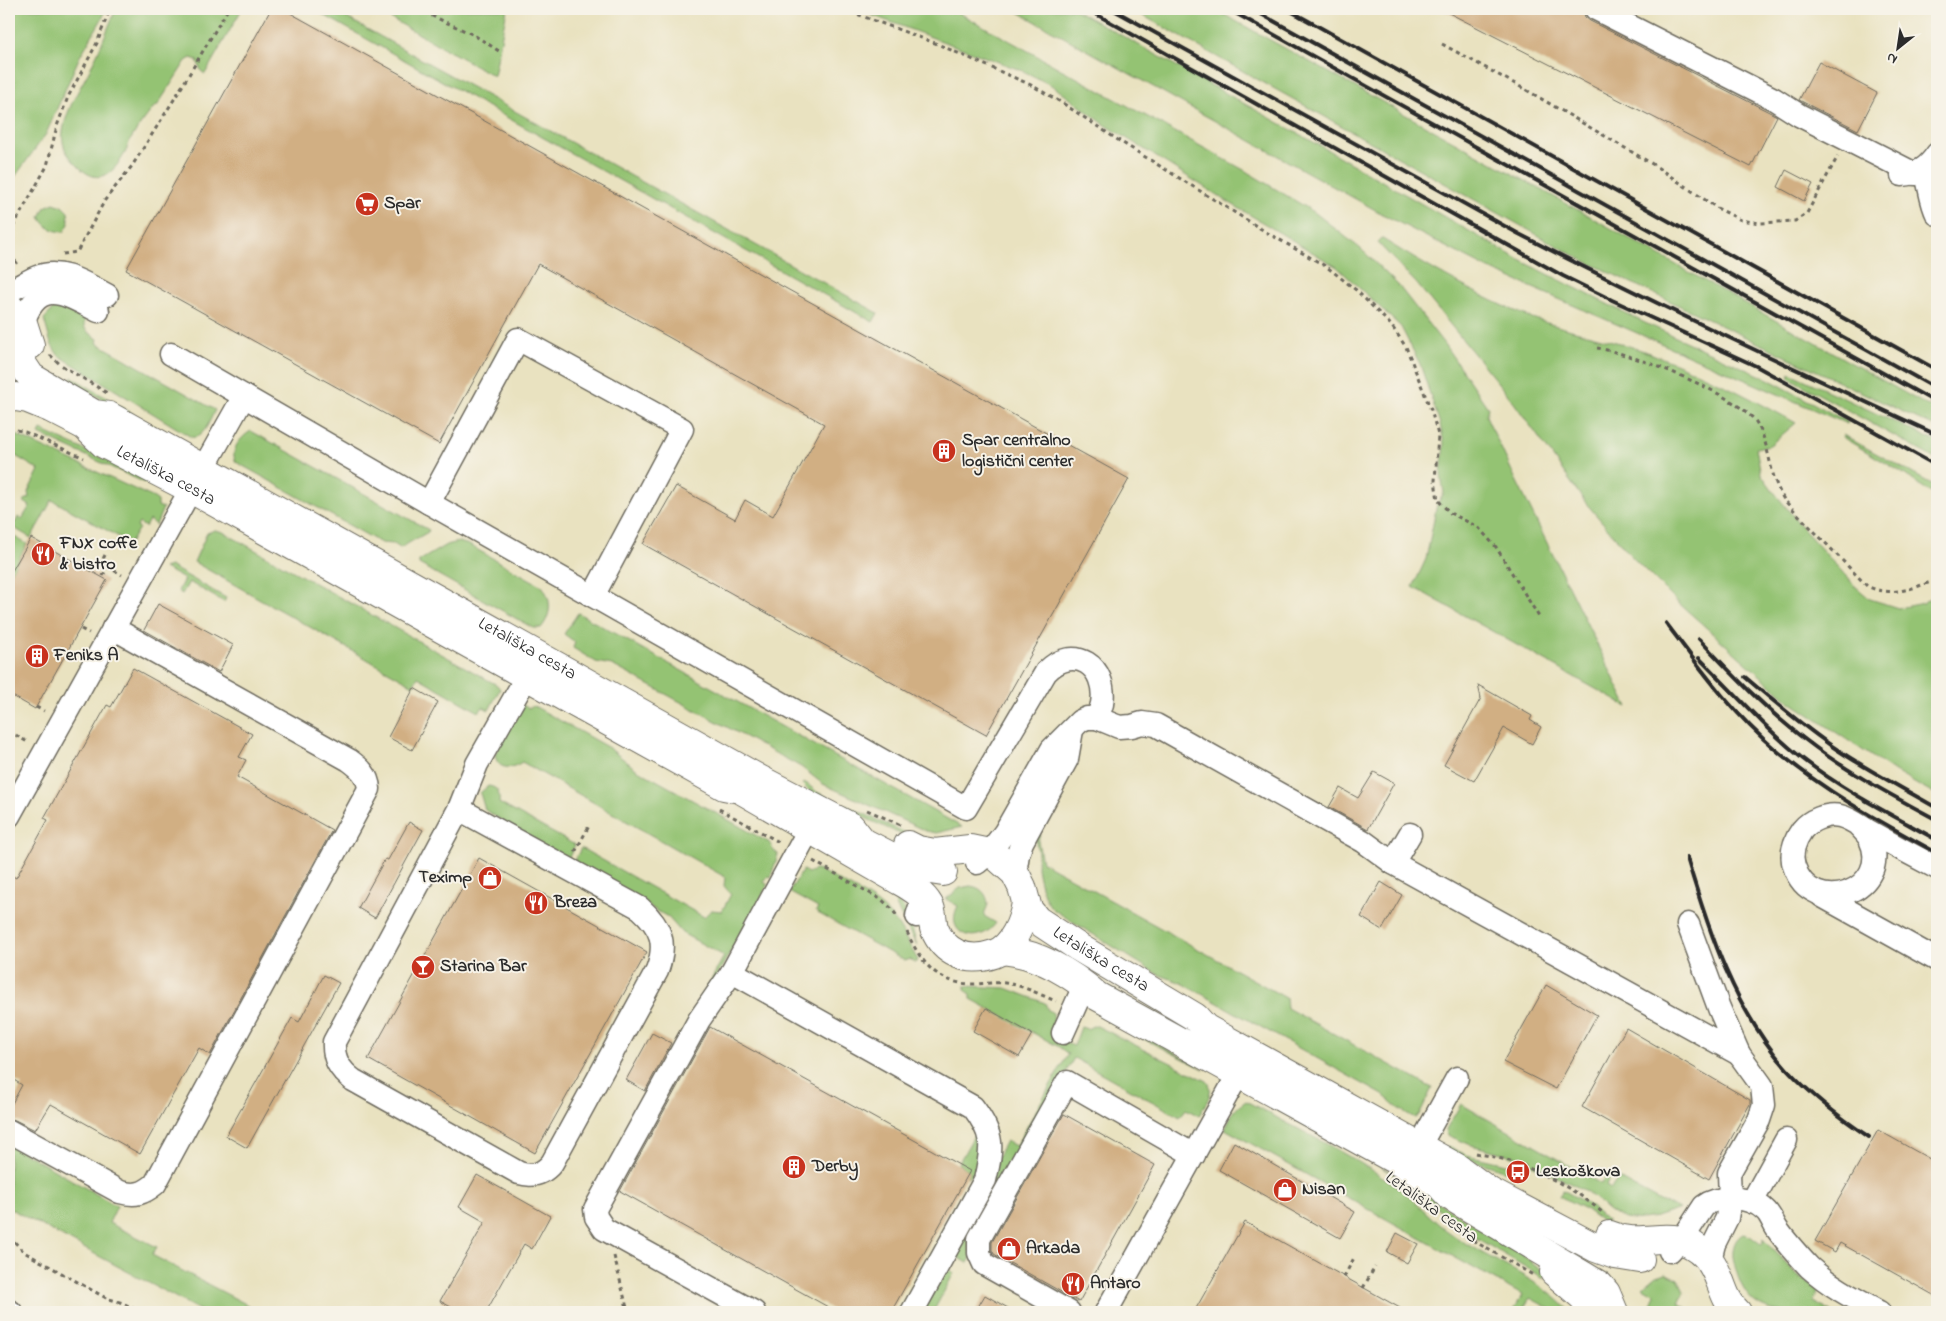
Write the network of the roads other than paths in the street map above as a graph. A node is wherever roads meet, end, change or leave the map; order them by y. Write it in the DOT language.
graph roads {
  1 [pos="1596,9"];
  2 [pos="1790,128"];
  3 [pos="1926,166"];
  4 [pos="1937,214"];
  5 [pos="9,291"];
  6 [pos="24,338"];
  7 [pos="171,354"];
  8 [pos="9,395"];
  9 [pos="244,396"];
  10 [pos="20,424"];
  11 [pos="104,444"];
  12 [pos="197,479"];
  13 [pos="429,503"];
  14 [pos="592,596"];
  15 [pos="113,628"];
  16 [pos="527,676"];
  17 [pos="1097,718"];
  18 [pos="1072,730"];
  19 [pos="724,786"];
  20 [pos="459,809"];
  21 [pos="9,816"];
  22 [pos="858,818"];
  23 [pos="1858,825"];
  24 [pos="1410,834"];
  25 [pos="805,837"];
  26 [pos="978,855"];
  27 [pos="1393,863"];
  28 [pos="1937,868"];
  29 [pos="943,872"];
  30 [pos="1015,873"];
  31 [pos="1818,893"];
  32 [pos="1023,914"];
  33 [pos="911,920"];
  34 [pos="1688,924"];
  35 [pos="1002,950"];
  36 [pos="1937,960"];
  37 [pos="732,972"];
  38 [pos="1089,995"];
  39 [pos="1063,1034"];
  40 [pos="1739,1054"];
  41 [pos="1239,1073"];
  42 [pos="1457,1078"];
  43 [pos="9,1131"];
  44 [pos="1786,1140"];
  45 [pos="1419,1147"];
  46 [pos="1194,1154"];
  47 [pos="1454,1167"];
  48 [pos="1732,1201"];
  49 [pos="1675,1245"];
  50 [pos="1640,1259"];
  51 [pos="1710,1260"];
  52 [pos="1613,1305"];
  53 [pos="1717,1305"];
  54 [pos="754,1312"];
  55 [pos="912,1312"];
  56 [pos="1069,1312"];
  57 [pos="1106,1312"];
  58 [pos="1737,1312"];
  59 [pos="1879,1312"];
  1 -- 3 [label="street"];
  2 -- 3 [label="street"];
  3 -- 4 [label="street"];
  5 -- 6 [label="street"];
  6 -- 8 [label="main road, Letališka cesta"];
  6 -- 12 [label="main road, Letališka cesta"];
  7 -- 9 [label="street"];
  8 -- 11 [label="main road, Letališka cesta"];
  9 -- 12 [label="street, Letališka cesta"];
  9 -- 13 [label="street"];
  10 -- 11 [label="main road, Letališka cesta"];
  11 -- 12 [label="main road, Letališka cesta"];
  12 -- 15 [label="street"];
  12 -- 16 [label="main road, Letališka cesta"];
  12 -- 22 [label="main road, Letališka cesta"];
  13 -- 14 [label="street"];
  13 -- 14 [label="street"];
  14 -- 17 [label="street"];
  15 -- 21 [label="street"];
  15 -- 43 [label="street"];
  16 -- 19 [label="main road, Letališka cesta"];
  16 -- 20 [label="street"];
  17 -- 18 [label="street"];
  17 -- 27 [label="street"];
  18 -- 26 [label="street"];
  18 -- 30 [label="street"];
  19 -- 25 [label="main road, Letališka cesta"];
  19 -- 33 [label="main road, Letališka cesta"];
  20 -- 20 [label="street"];
  22 -- 26 [label="main road, Letališka cesta"];
  22 -- 29 [label="main road, Letališka cesta"];
  23 -- 28 [label="street"];
  23 -- 31 [label="street"];
  23 -- 31 [label="street"];
  24 -- 27 [label="street"];
  25 -- 33 [label="main road, Letališka cesta"];
  25 -- 37 [label="street"];
  26 -- 29 [label="main road, Letališka cesta"];
  26 -- 30 [label="main road, Letališka cesta"];
  26 -- 32 [label="main road, Letališka cesta"];
  27 -- 40 [label="street"];
  29 -- 33 [label="main road"];
  30 -- 32 [label="main road, Letališka cesta"];
  31 -- 36 [label="street"];
  32 -- 35 [label="main road"];
  32 -- 45 [label="main road, Letališka cesta"];
  33 -- 35 [label="main road, Letališka cesta"];
  33 -- 38 [label="main road, Letališka cesta"];
  34 -- 40 [label="street"];
  35 -- 38 [label="main road, Letališka cesta"];
  37 -- 54 [label="street"];
  37 -- 55 [label="street"];
  38 -- 39 [label="street"];
  38 -- 41 [label="main road, Letališka cesta"];
  40 -- 48 [label="street"];
  41 -- 46 [label="street"];
  41 -- 47 [label="main road, Letališka cesta"];
  42 -- 45 [label="street"];
  44 -- 48 [label="street"];
  45 -- 47 [label="main road, Letališka cesta"];
  46 -- 56 [label="street"];
  46 -- 57 [label="street"];
  47 -- 49 [label="main road, Letališka cesta"];
  47 -- 50 [label="main road, Letališka cesta"];
  47 -- 52 [label="main road, Letališka cesta"];
  47 -- 52 [label="main road, Letališka cesta"];
  48 -- 49 [label="street"];
  48 -- 51 [label="street"];
  48 -- 59 [label="street"];
  49 -- 50 [label="main road, Letališka cesta"];
  49 -- 51 [label="main road"];
  49 -- 53 [label="main road, Letališka cesta"];
  50 -- 52 [label="main road, Letališka cesta"];
  51 -- 53 [label="main road, Letališka cesta"];
  53 -- 58 [label="main road, Letališka cesta"];
}
